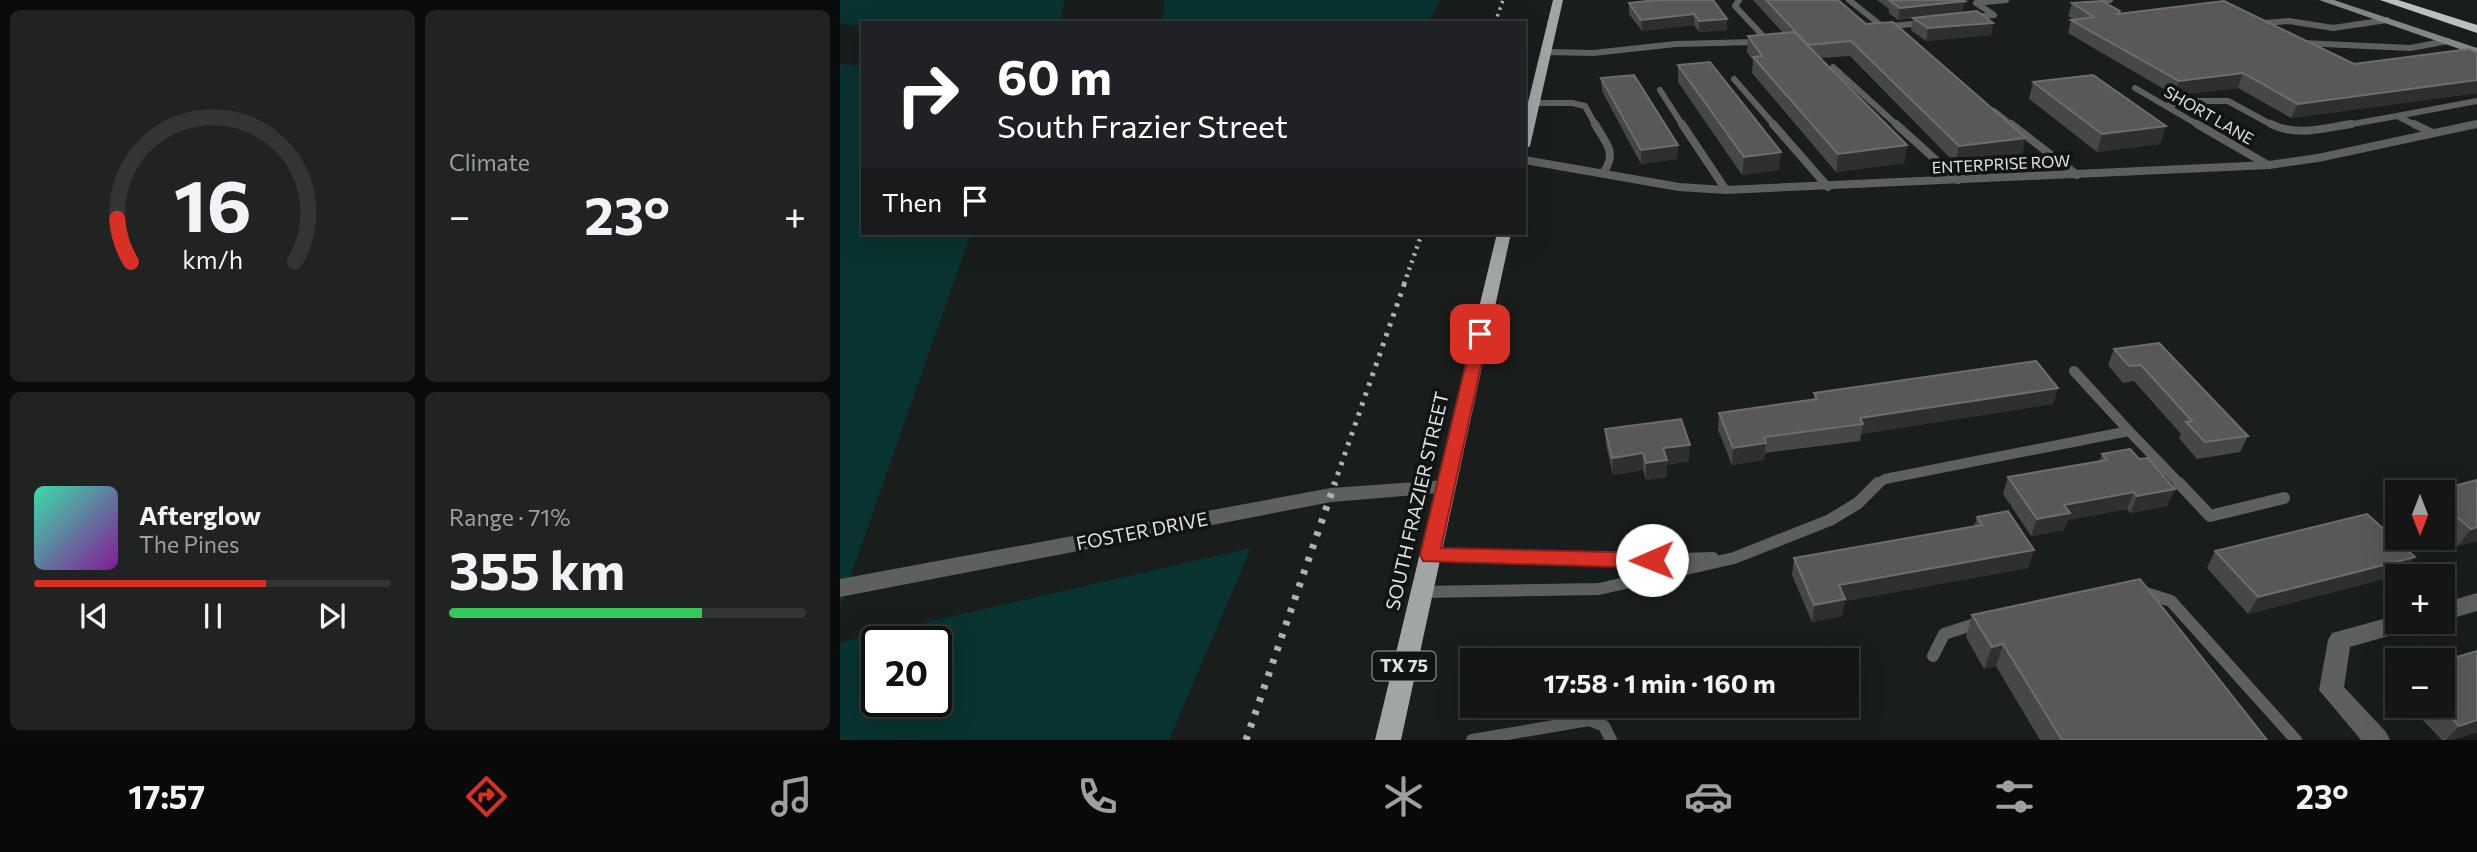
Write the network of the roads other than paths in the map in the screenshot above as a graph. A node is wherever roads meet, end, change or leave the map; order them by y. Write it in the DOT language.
graph roads {
  1 [pos="1558,0"];
  2 [pos="1740,0"];
  3 [pos="1849,0"];
  4 [pos="2006,0"];
  5 [pos="2101,0"];
  6 [pos="2110,0"];
  7 [pos="2324,0"];
  8 [pos="2386,0"];
  9 [pos="2425,0"];
  10 [pos="2477,17"];
  11 [pos="1969,18"];
  12 [pos="2387,20"];
  13 [pos="1932,22"];
  14 [pos="2477,29"];
  15 [pos="2275,30"];
  16 [pos="2448,41"];
  17 [pos="2300,43"];
  18 [pos="1546,52"];
  19 [pos="2477,57"];
  20 [pos="1833,67"];
  21 [pos="1734,79"];
  22 [pos="2135,88"];
  23 [pos="1660,90"];
  24 [pos="2477,101"];
  25 [pos="1534,103"];
  26 [pos="2166,106"];
  27 [pos="1989,107"];
  28 [pos="2397,116"];
  29 [pos="2477,124"];
  30 [pos="2433,133"];
  31 [pos="1526,137"];
  32 [pos="1526,160"];
  33 [pos="2269,165"];
  34 [pos="1603,173"];
  35 [pos="2077,175"];
  36 [pos="1958,180"];
  37 [pos="1828,187"];
  38 [pos="1726,190"];
  39 [pos="1504,235"];
  40 [pos="2074,371"];
  41 [pos="2129,431"];
  42 [pos="1445,487"];
  43 [pos="2284,498"];
  44 [pos="1430,555"];
  45 [pos="1734,558"];
  46 [pos="840,588"];
  47 [pos="2129,590"];
  48 [pos="1421,592"];
  49 [pos="2477,602"];
  50 [pos="2455,608"];
  51 [pos="1990,620"];
  52 [pos="2385,627"];
  53 [pos="1933,656"];
  54 [pos="1388,740"];
  55 [pos="1472,740"];
  56 [pos="1611,740"];
  57 [pos="2296,740"];
  58 [pos="2378,740"];
  1 -- 18 [label="main road"];
  2 -- 18 [label="lane"];
  3 -- 13 [label="lane"];
  4 -- 11 [label="lane"];
  5 -- 6 [label="lane"];
  7 -- 12 [label="main road"];
  8 -- 14 [label="highway"];
  9 -- 10 [label="highway"];
  12 -- 15 [label="lane"];
  12 -- 16 [label="main road"];
  16 -- 17 [label="lane"];
  16 -- 19 [label="main road"];
  18 -- 25 [label="main road"];
  20 -- 36 [label="lane"];
  21 -- 37 [label="lane"];
  22 -- 26 [label="lane, SHORT LANE"];
  23 -- 38 [label="lane"];
  24 -- 28 [label="lane"];
  25 -- 31 [label="main road"];
  25 -- 34 [label="lane"];
  26 -- 28 [label="lane"];
  26 -- 33 [label="lane, SHORT LANE"];
  27 -- 35 [label="lane"];
  28 -- 30 [label="lane"];
  29 -- 30 [label="lane, ENTERPRISE ROW"];
  30 -- 33 [label="lane, ENTERPRISE ROW"];
  32 -- 34 [label="lane, ENTERPRISE ROW"];
  33 -- 35 [label="lane, ENTERPRISE ROW"];
  34 -- 38 [label="lane, ENTERPRISE ROW"];
  35 -- 36 [label="lane, ENTERPRISE ROW"];
  36 -- 37 [label="lane, ENTERPRISE ROW"];
  37 -- 38 [label="lane, ENTERPRISE ROW"];
  39 -- 42 [label="main road, SOUTH FRAZIER STREET / TX 75"];
  40 -- 41 [label="lane"];
  41 -- 43 [label="lane"];
  41 -- 45 [label="lane"];
  42 -- 44 [label="main road, SOUTH FRAZIER STREET / TX 75"];
  42 -- 46 [label="street, FOSTER DRIVE"];
  44 -- 45 [label="lane"];
  44 -- 48 [label="main road, SOUTH FRAZIER STREET / TX 75"];
  45 -- 48 [label="lane"];
  47 -- 57 [label="lane"];
  48 -- 54 [label="main road, SOUTH FRAZIER STREET / TX 75"];
  49 -- 50 [label="street"];
  51 -- 53 [label="lane"];
  52 -- 58 [label="street"];
  55 -- 56 [label="lane"];
}
